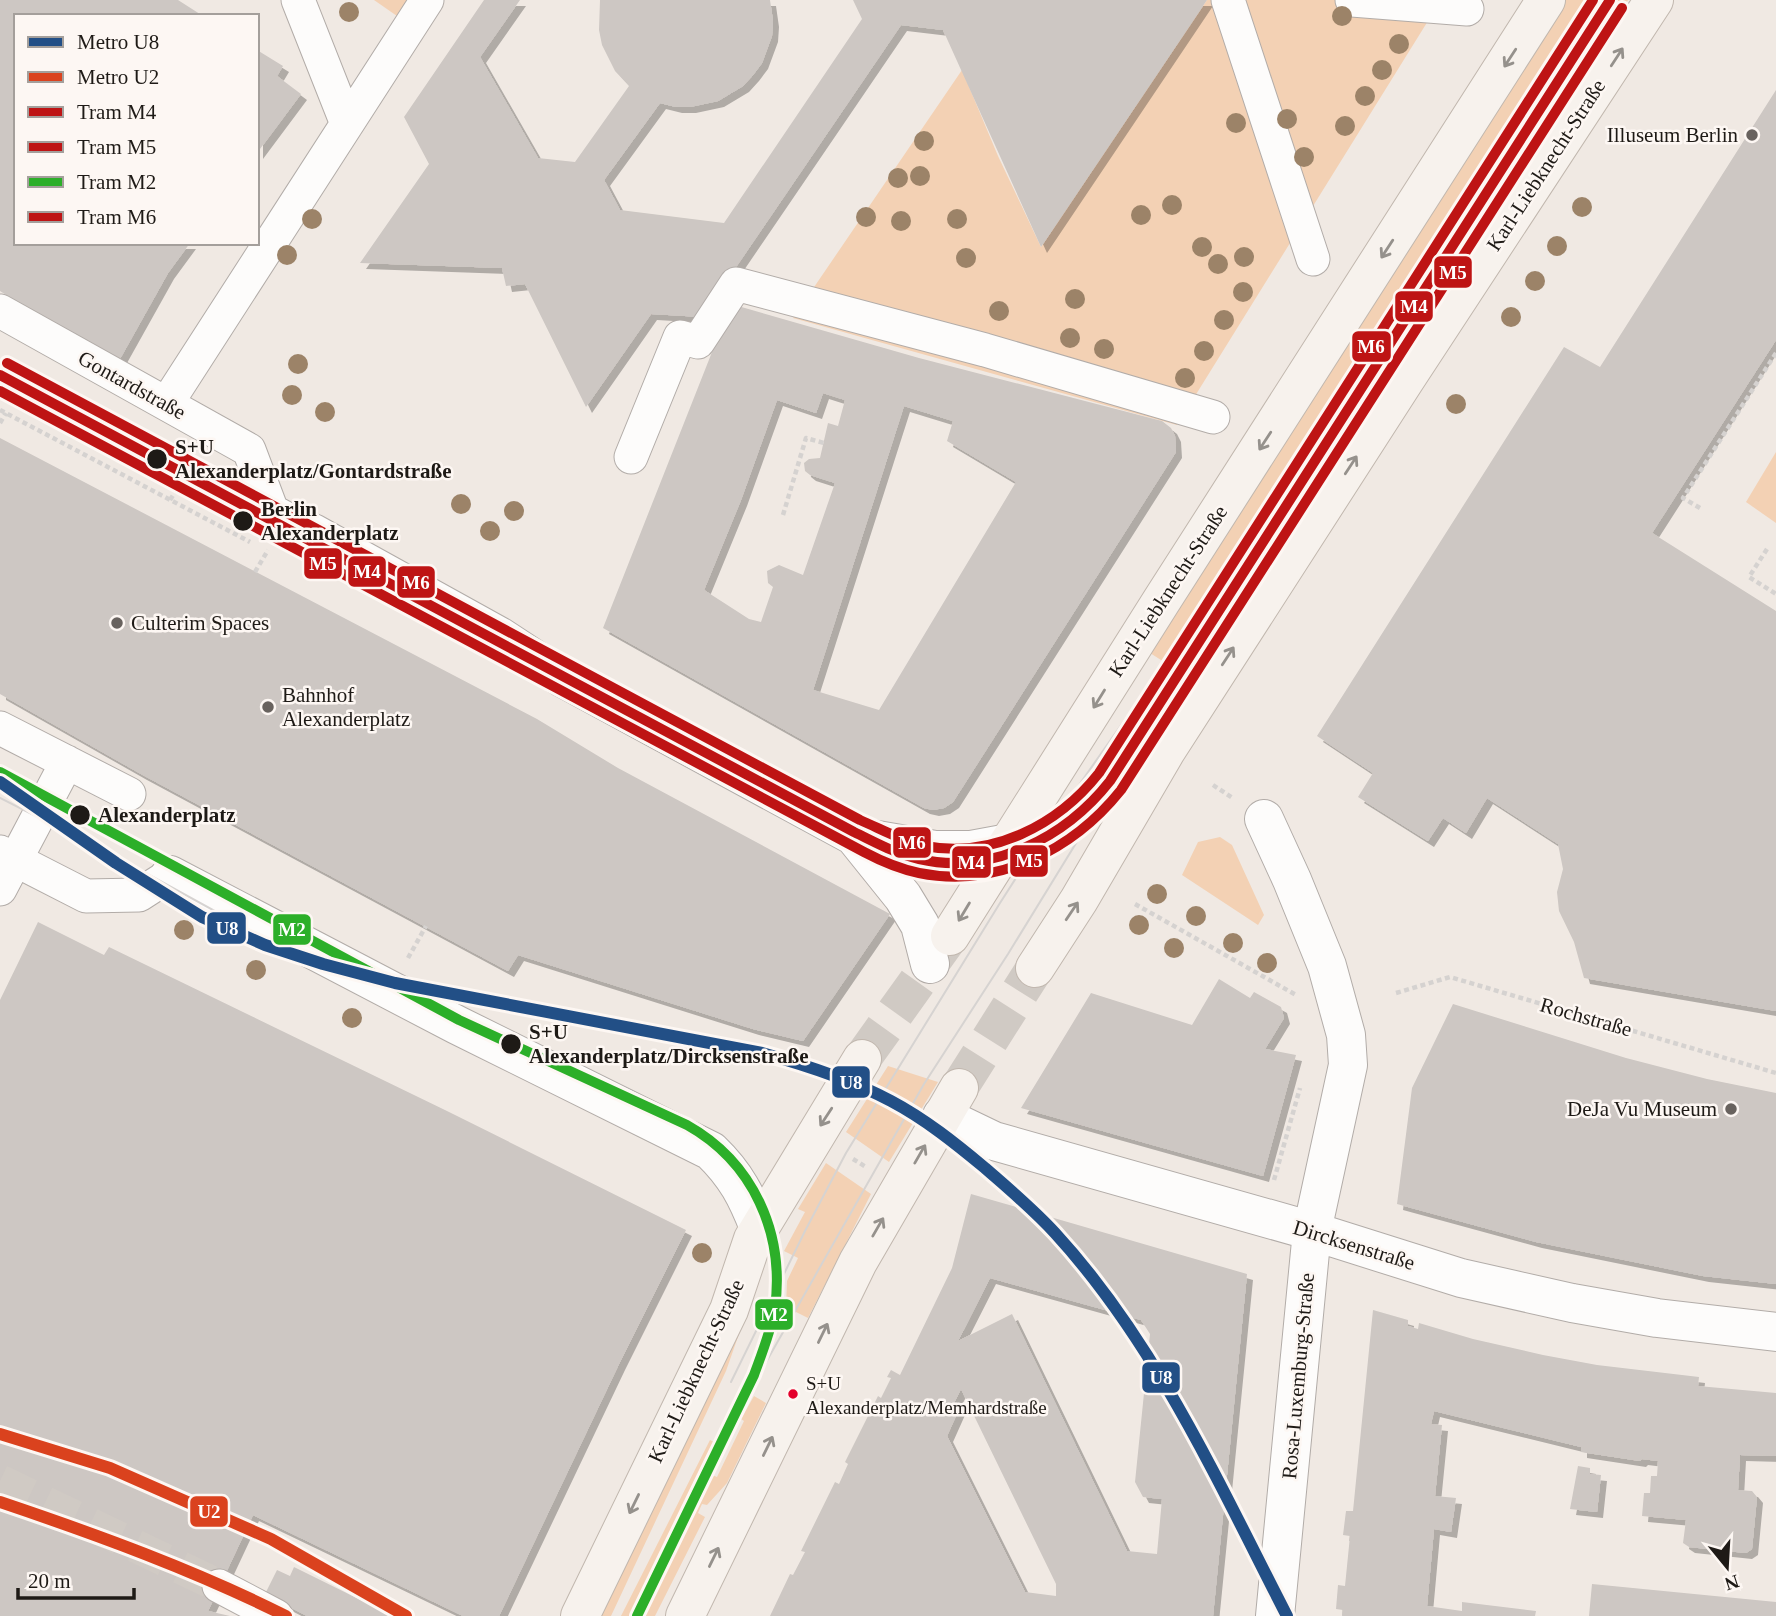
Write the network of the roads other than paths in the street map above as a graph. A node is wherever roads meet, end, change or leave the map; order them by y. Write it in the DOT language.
graph roads {
  1 [pos="298,0"];
  2 [pos="427,0"];
  3 [pos="1228,0"];
  4 [pos="1352,0"];
  5 [pos="1546,0"];
  6 [pos="1654,0"];
  7 [pos="1467,9"];
  8 [pos="347,124"];
  9 [pos="1313,259"];
  10 [pos="0,311"];
  11 [pos="167,403"];
  12 [pos="1213,417"];
  13 [pos="631,457"];
  14 [pos="313,533"];
  15 [pos="0,728"];
  16 [pos="67,762"];
  17 [pos="129,794"];
  18 [pos="1264,819"];
  19 [pos="854,836"];
  20 [pos="1009,843"];
  21 [pos="8,856"];
  22 [pos="170,876"];
  23 [pos="0,889"];
  24 [pos="940,950"];
  25 [pos="1035,968"];
  26 [pos="862,1059"];
  27 [pos="950,1102"];
  28 [pos="759,1228"];
  29 [pos="1312,1231"];
  30 [pos="1776,1332"];
  31 [pos="219,1586"];
  32 [pos="276,1616"];
  33 [pos="580,1616"];
  34 [pos="685,1616"];
  35 [pos="1275,1616"];
  1 -- 8 [label="street"];
  2 -- 8 [label="street"];
  3 -- 9 [label="street"];
  4 -- 7 [label="street"];
  5 -- 20 [label="main road, Karl-Liebknecht-Straße, one-way"];
  25 -- 6 [label="main road, Karl-Liebknecht-Straße, one-way"];
  8 -- 11 [label="street"];
  10 -- 11 [label="street, Gontardstraße"];
  11 -- 14 [label="street, Gontardstraße"];
  12 -- 13 [label="street"];
  14 -- 19 [label="street, Gontardstraße"];
  15 -- 16 [label="street"];
  16 -- 17 [label="street"];
  16 -- 21 [label="street"];
  18 -- 29 [label="street, Rosa-Luxemburg-Straße"];
  19 -- 20 [label="street, Gontardstraße"];
  19 -- 24 [label="street, Gontardstraße"];
  20 -- 24 [label="main road, Karl-Liebknecht-Straße, one-way"];
  21 -- 22 [label="street"];
  21 -- 23 [label="street"];
  22 -- 28 [label="street"];
  26 -- 28 [label="main road, Karl-Liebknecht-Straße, one-way"];
  27 -- 29 [label="street, Dircksenstraße"];
  34 -- 27 [label="main road, one-way"];
  28 -- 33 [label="main road, Karl-Liebknecht-Straße, one-way"];
  29 -- 30 [label="street, Dircksenstraße"];
  29 -- 35 [label="street, Rosa-Luxemburg-Straße"];
  31 -- 32 [label="street"];
}
